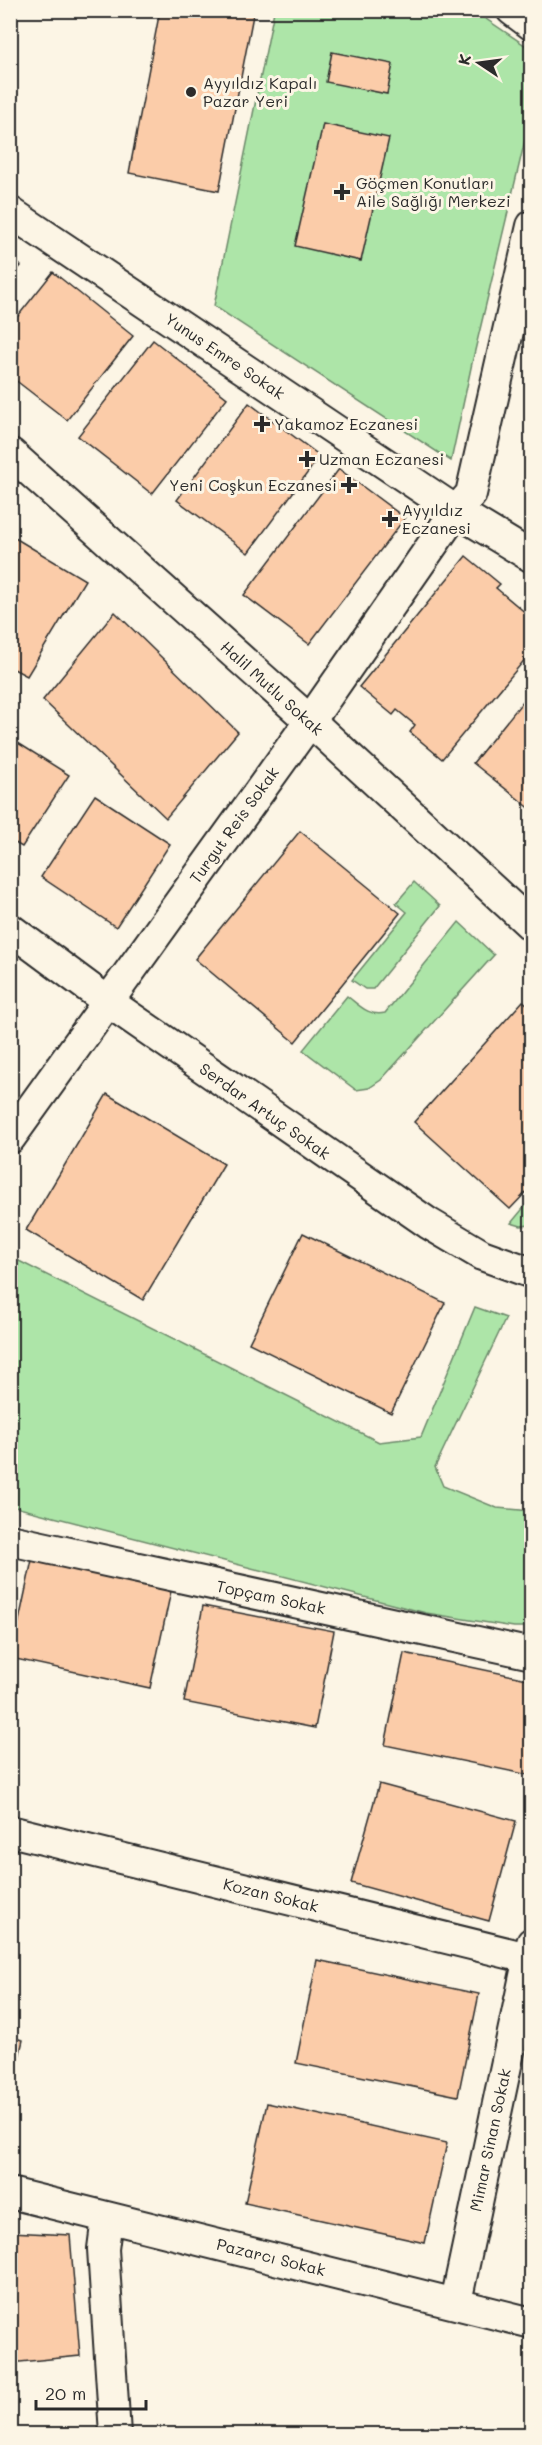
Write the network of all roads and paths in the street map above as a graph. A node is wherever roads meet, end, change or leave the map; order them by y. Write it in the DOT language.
graph roads {
  1 [pos="512,10"];
  2 [pos="531,25"];
  3 [pos="10,212"];
  4 [pos="531,226"];
  5 [pos="10,453"];
  6 [pos="456,511"];
  7 [pos="531,557"];
  8 [pos="310,721"];
  9 [pos="531,926"];
  10 [pos="10,929"];
  11 [pos="107,1002"];
  12 [pos="10,1138"];
  13 [pos="531,1273"];
  14 [pos="10,1540"];
  15 [pos="531,1654"];
  16 [pos="10,1832"];
  17 [pos="530,1954"];
  18 [pos="10,2193"];
  19 [pos="107,2218"];
  20 [pos="456,2302"];
  21 [pos="531,2322"];
  22 [pos="115,2434"];
  1 -- 2 [label="street"];
  3 -- 6 [label="street, Yunus Emre Sokak"];
  4 -- 6 [label="street, Turgut Reis Sokak"];
  5 -- 8 [label="street, Halil Mutlu Sokak"];
  6 -- 7 [label="street, Yunus Emre Sokak"];
  6 -- 8 [label="street, Turgut Reis Sokak"];
  8 -- 9 [label="street, Halil Mutlu Sokak"];
  8 -- 11 [label="street, Turgut Reis Sokak"];
  10 -- 11 [label="street, Serdar Artuç Sokak"];
  11 -- 12 [label="street, Turgut Reis Sokak"];
  11 -- 13 [label="street, Serdar Artuç Sokak"];
  14 -- 15 [label="street, Topçam Sokak"];
  16 -- 17 [label="street, Kozan Sokak"];
  17 -- 20 [label="street, Mimar Sinan Sokak"];
  18 -- 19 [label="street, Pazarcı Sokak"];
  19 -- 20 [label="street, Pazarcı Sokak"];
  19 -- 22 [label="street"];
  20 -- 21 [label="street, Pazarcı Sokak"];
}
